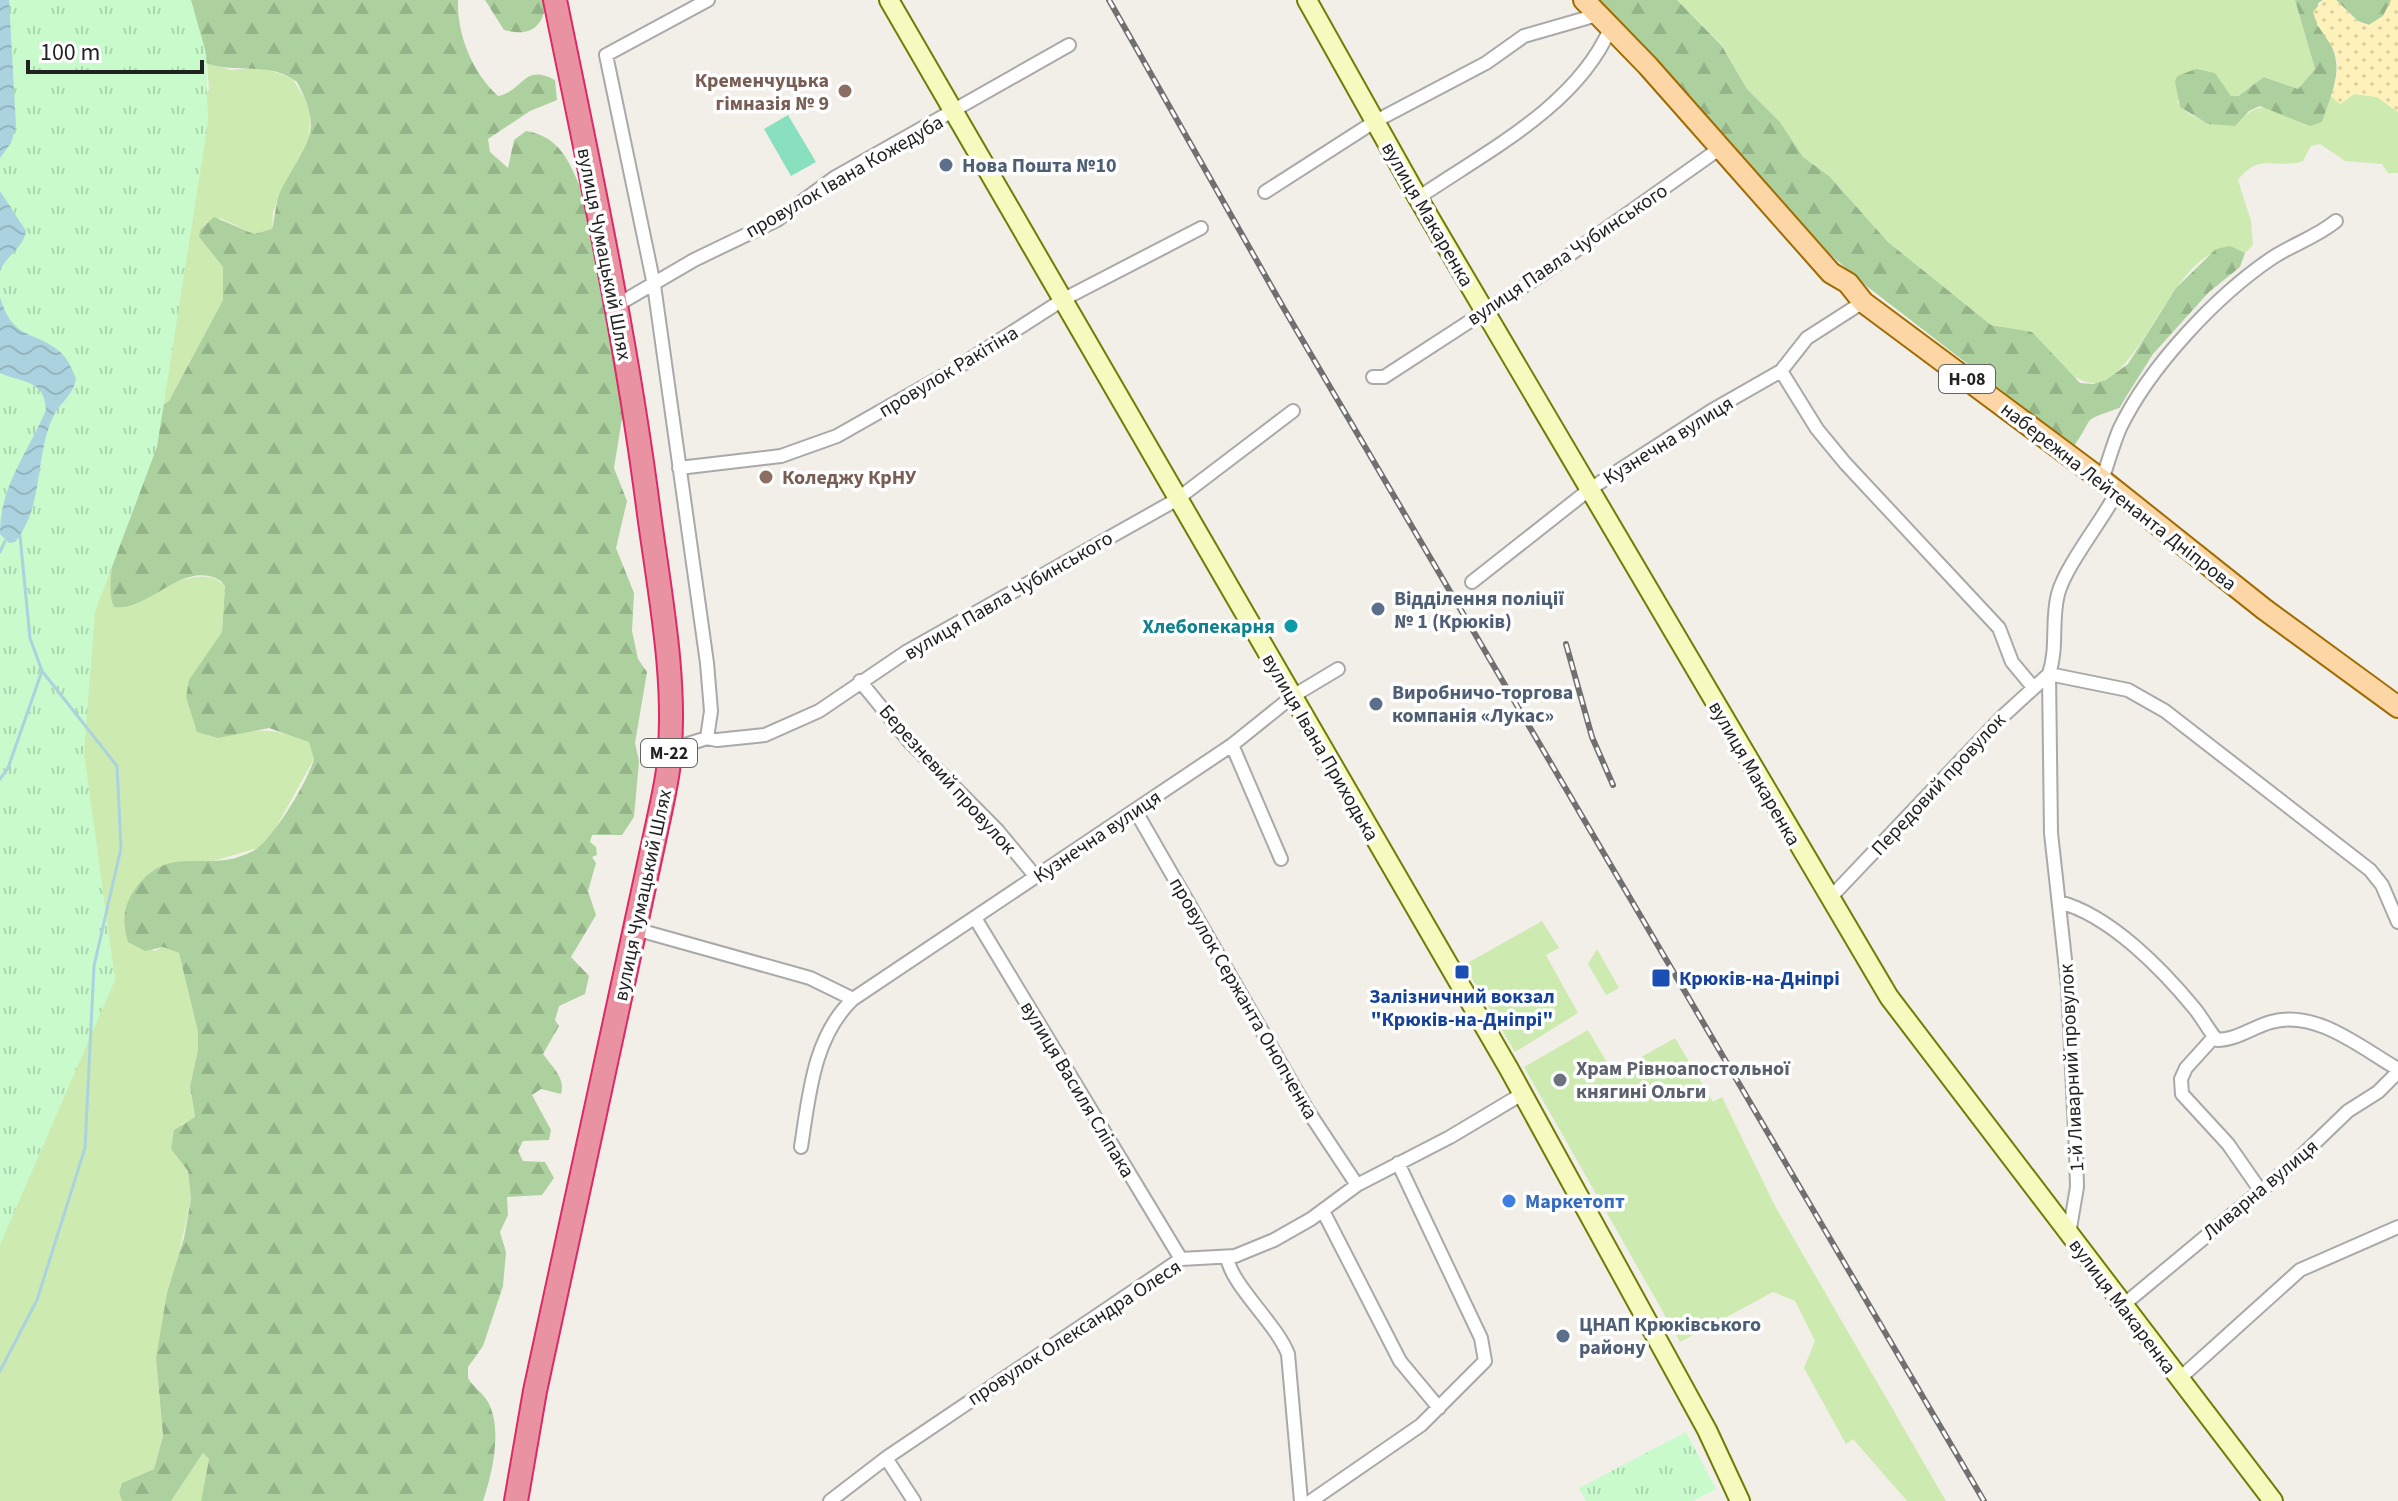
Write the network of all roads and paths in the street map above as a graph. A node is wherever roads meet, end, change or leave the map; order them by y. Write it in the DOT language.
graph roads {
  1 [pos="555,0"];
  2 [pos="708,0"];
  3 [pos="889,0"];
  4 [pos="1307,0"];
  5 [pos="1597,15"];
  6 [pos="1069,45"];
  7 [pos="954,112"];
  8 [pos="1374,122"];
  9 [pos="1719,149"];
  10 [pos="1265,192"];
  11 [pos="1418,198"];
  12 [pos="2336,221"];
  13 [pos="1201,228"];
  14 [pos="654,285"];
  15 [pos="1064,299"];
  16 [pos="1863,302"];
  17 [pos="617,305"];
  18 [pos="1484,310"];
  19 [pos="1781,371"];
  20 [pos="1373,377"];
  21 [pos="1293,411"];
  22 [pos="679,468"];
  23 [pos="2110,486"];
  24 [pos="1590,489"];
  25 [pos="1176,500"];
  26 [pos="1472,582"];
  27 [pos="1338,669"];
  28 [pos="2049,674"];
  29 [pos="860,681"];
  30 [pos="2032,686"];
  31 [pos="1293,696"];
  32 [pos="2398,707"];
  33 [pos="707,738"];
  34 [pos="1232,745"];
  35 [pos="669,757"];
  36 [pos="1135,810"];
  37 [pos="1281,859"];
  38 [pos="1036,877"];
  39 [pos="1830,898"];
  40 [pos="2059,902"];
  41 [pos="975,918"];
  42 [pos="2398,922"];
  43 [pos="635,929"];
  44 [pos="853,999"];
  45 [pos="2214,1037"];
  46 [pos="2398,1070"];
  47 [pos="1522,1094"];
  48 [pos="801,1147"];
  49 [pos="1398,1163"];
  50 [pos="1357,1185"];
  51 [pos="2260,1190"];
  52 [pos="1323,1211"];
  53 [pos="2398,1227"];
  54 [pos="2069,1234"];
  55 [pos="1227,1257"];
  56 [pos="1181,1259"];
  57 [pos="2122,1306"];
  58 [pos="2179,1379"];
  59 [pos="1439,1408"];
  60 [pos="886,1458"];
  61 [pos="516,1501"];
  62 [pos="830,1501"];
  63 [pos="914,1501"];
  64 [pos="1301,1501"];
  65 [pos="1311,1501"];
  66 [pos="1740,1501"];
  67 [pos="2273,1501"];
  1 -- 17 [label="highway, вулиця Чумацький Шлях / М-22"];
  2 -- 14 [label="street"];
  3 -- 7 [label="main road, вулиця Івана Приходька"];
  4 -- 8 [label="main road, вулиця Макаренка"];
  5 -- 8 [label="street"];
  5 -- 9 [label="main road, набережна Лейтенанта Дніпрова / Н-08"];
  5 -- 11 [label="street"];
  6 -- 7 [label="street, провулок Івана Кожедуба"];
  7 -- 14 [label="street, провулок Івана Кожедуба"];
  7 -- 15 [label="main road, вулиця Івана Приходька"];
  8 -- 10 [label="street"];
  8 -- 11 [label="main road, вулиця Макаренка"];
  9 -- 16 [label="main road, набережна Лейтенанта Дніпрова / Н-08"];
  9 -- 18 [label="street, вулиця Павла Чубинського"];
  11 -- 18 [label="main road, вулиця Макаренка"];
  12 -- 23 [label="street, 1-й Ливарний провулок"];
  13 -- 15 [label="street, провулок Ракітіна"];
  14 -- 17 [label="street, провулок Івана Кожедуба"];
  14 -- 22 [label="street"];
  15 -- 22 [label="street, провулок Ракітіна"];
  15 -- 25 [label="main road, вулиця Івана Приходька"];
  16 -- 19 [label="street, Кузнечна вулиця"];
  16 -- 23 [label="main road, набережна Лейтенанта Дніпрова / Н-08"];
  17 -- 35 [label="highway, вулиця Чумацький Шлях / М-22"];
  18 -- 20 [label="street, вулиця Павла Чубинського"];
  18 -- 24 [label="main road, вулиця Макаренка"];
  19 -- 24 [label="street, Кузнечна вулиця"];
  19 -- 30 [label="street"];
  21 -- 25 [label="street, вулиця Павла Чубинського"];
  22 -- 33 [label="street"];
  23 -- 28 [label="street, 1-й Ливарний провулок"];
  23 -- 32 [label="main road, набережна Лейтенанта Дніпрова / Н-08"];
  24 -- 26 [label="street, Кузнечна вулиця"];
  24 -- 39 [label="main road, вулиця Макаренка"];
  25 -- 29 [label="street, вулиця Павла Чубинського"];
  25 -- 31 [label="main road, вулиця Івана Приходька"];
  27 -- 31 [label="street, Кузнечна вулиця"];
  28 -- 30 [label="street, Передовий провулок"];
  28 -- 40 [label="street, 1-й Ливарний провулок"];
  28 -- 42 [label="street"];
  29 -- 33 [label="street, вулиця Павла Чубинського"];
  29 -- 38 [label="street, Березневий провулок"];
  30 -- 39 [label="street, Передовий провулок"];
  31 -- 34 [label="street, Кузнечна вулиця"];
  31 -- 47 [label="main road, вулиця Івана Приходька"];
  33 -- 35 [label="street"];
  34 -- 36 [label="street, Кузнечна вулиця"];
  34 -- 37 [label="street"];
  35 -- 43 [label="highway, вулиця Чумацький Шлях / М-22"];
  36 -- 38 [label="street, Кузнечна вулиця"];
  36 -- 50 [label="street, провулок Сержанта Онопченка"];
  38 -- 41 [label="street, Кузнечна вулиця"];
  39 -- 54 [label="main road, вулиця Макаренка"];
  40 -- 45 [label="street"];
  40 -- 54 [label="street, 1-й Ливарний провулок"];
  41 -- 44 [label="street, Кузнечна вулиця"];
  41 -- 56 [label="street, вулиця Василя Сліпака"];
  43 -- 44 [label="street"];
  43 -- 61 [label="highway, вулиця Чумацький Шлях / М-22"];
  44 -- 48 [label="street, Кузнечна вулиця"];
  45 -- 46 [label="street"];
  45 -- 51 [label="street"];
  46 -- 51 [label="street, Ливарна вулиця"];
  47 -- 49 [label="street, провулок Олександра Олеся"];
  47 -- 66 [label="main road, вулиця Івана Приходька"];
  49 -- 50 [label="street, провулок Олександра Олеся"];
  49 -- 59 [label="street"];
  50 -- 52 [label="street, провулок Олександра Олеся"];
  51 -- 57 [label="street, Ливарна вулиця"];
  52 -- 55 [label="street, провулок Олександра Олеся"];
  52 -- 59 [label="street"];
  53 -- 58 [label="street"];
  54 -- 57 [label="main road, вулиця Макаренка"];
  55 -- 56 [label="street, провулок Олександра Олеся"];
  55 -- 64 [label="street"];
  56 -- 60 [label="street, провулок Олександра Олеся"];
  57 -- 58 [label="main road, вулиця Макаренка"];
  58 -- 67 [label="main road, вулиця Макаренка"];
  59 -- 65 [label="street"];
  60 -- 62 [label="street, провулок Олександра Олеся"];
  60 -- 63 [label="street"];
}
